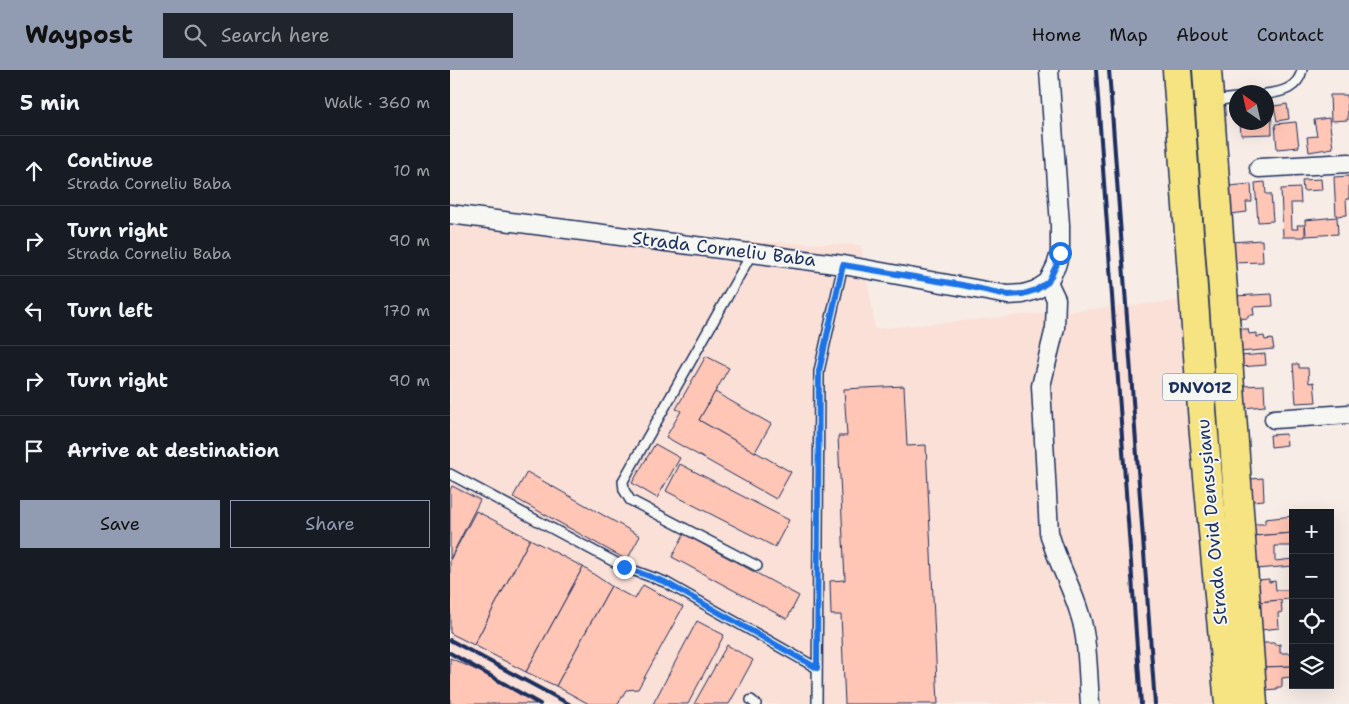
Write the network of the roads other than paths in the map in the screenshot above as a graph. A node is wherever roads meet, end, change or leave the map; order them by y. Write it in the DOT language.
graph roads {
  1 [pos="1049,70"];
  2 [pos="1177,70"];
  3 [pos="1207,70"];
  4 [pos="1302,70"];
  5 [pos="1274,93"];
  6 [pos="1229,99"];
  7 [pos="1209,101"];
  8 [pos="1349,164"];
  9 [pos="1259,168"];
  10 [pos="450,214"];
  11 [pos="752,253"];
  12 [pos="843,265"];
  13 [pos="1048,282"];
  14 [pos="1349,414"];
  15 [pos="1274,419"];
  16 [pos="450,474"];
  17 [pos="757,566"];
  18 [pos="817,668"];
  19 [pos="817,704"];
  20 [pos="1090,704"];
  21 [pos="1229,704"];
  22 [pos="1253,704"];
  1 -- 13 [label="street"];
  2 -- 21 [label="main road, Strada Ovid Densușianu / DNVO1Z"];
  3 -- 7 [label="main road, Strada Ovid Densușianu / DNVO1Z"];
  4 -- 5 [label="lane"];
  6 -- 7 [label="lane"];
  7 -- 22 [label="main road, Strada Ovid Densușianu / DNVO1Z"];
  8 -- 9 [label="street"];
  10 -- 11 [label="street, Strada Corneliu Baba"];
  11 -- 12 [label="street, Strada Corneliu Baba"];
  11 -- 17 [label="lane"];
  12 -- 13 [label="street, Strada Corneliu Baba"];
  12 -- 18 [label="lane"];
  13 -- 20 [label="street"];
  14 -- 15 [label="street"];
  16 -- 18 [label="lane"];
  18 -- 19 [label="lane"];
}
